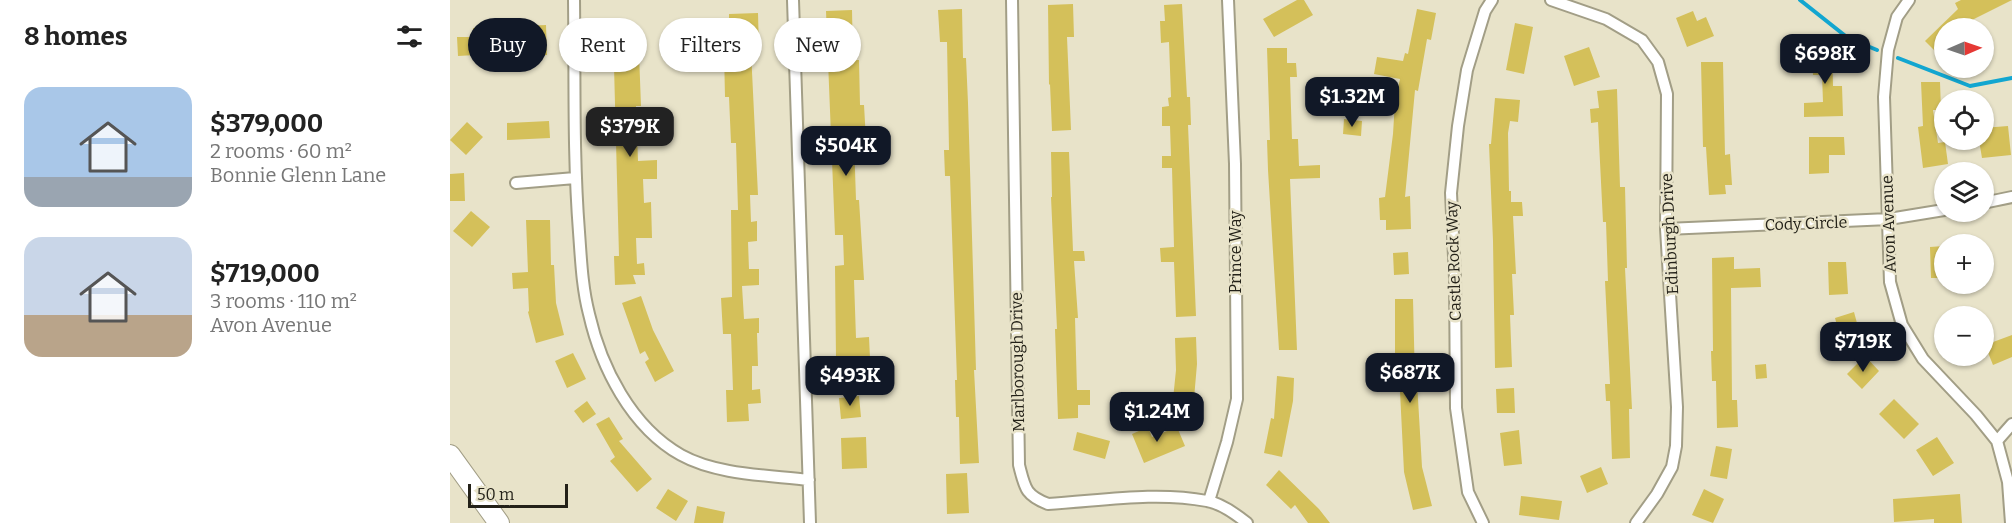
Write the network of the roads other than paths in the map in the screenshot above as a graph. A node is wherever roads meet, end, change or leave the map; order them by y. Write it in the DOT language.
graph roads {
  1 [pos="574,0"];
  2 [pos="793,0"];
  3 [pos="1012,0"];
  4 [pos="1228,0"];
  5 [pos="1492,0"];
  6 [pos="1551,0"];
  7 [pos="1908,0"];
  8 [pos="575,178"];
  9 [pos="516,183"];
  10 [pos="2012,197"];
  11 [pos="1994,201"];
  12 [pos="1934,212"];
  13 [pos="1889,219"];
  14 [pos="1666,228"];
  15 [pos="2012,424"];
  16 [pos="1996,441"];
  17 [pos="450,455"];
  18 [pos="450,468"];
  19 [pos="809,480"];
  20 [pos="1209,501"];
  21 [pos="487,523"];
  22 [pos="499,523"];
  23 [pos="810,523"];
  24 [pos="1247,523"];
  25 [pos="1483,523"];
  26 [pos="1636,523"];
  27 [pos="2011,523"];
  1 -- 8 [label="street"];
  2 -- 19 [label="street"];
  3 -- 20 [label="street, Marlborough Drive"];
  4 -- 20 [label="street, Prince Way"];
  5 -- 25 [label="street, Castle Rock Way"];
  6 -- 14 [label="street, Edinburgh Drive"];
  7 -- 13 [label="street, Avon Avenue"];
  8 -- 9 [label="street"];
  8 -- 19 [label="street"];
  10 -- 11 [label="street"];
  12 -- 13 [label="street, Cody Circle"];
  13 -- 14 [label="street, Cody Circle"];
  13 -- 16 [label="street, Avon Avenue"];
  14 -- 26 [label="street, Edinburgh Drive"];
  15 -- 16 [label="street"];
  16 -- 27 [label="street, Avon Avenue"];
  17 -- 22 [label="highway"];
  18 -- 21 [label="highway"];
  19 -- 23 [label="street"];
  20 -- 24 [label="street, Marlborough Drive"];
}
